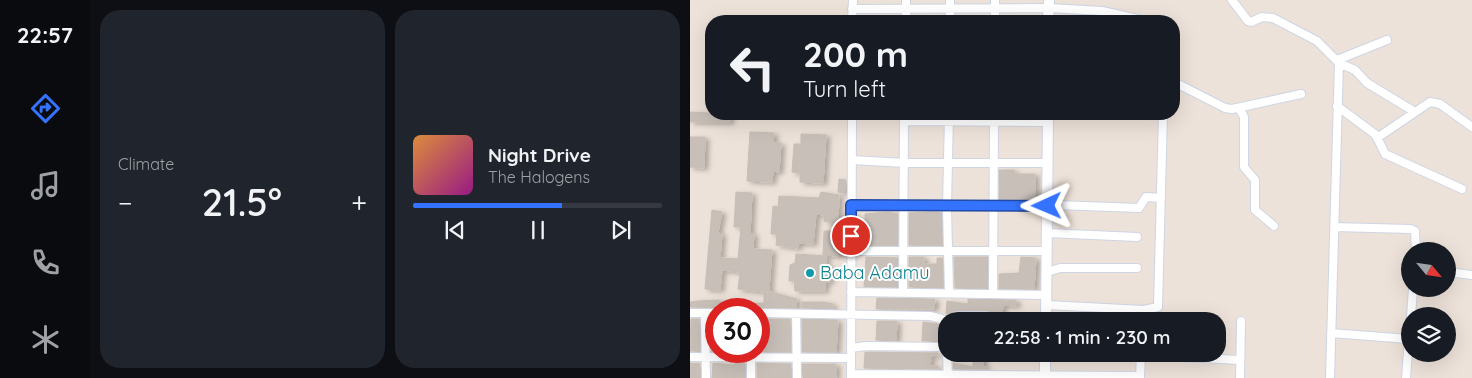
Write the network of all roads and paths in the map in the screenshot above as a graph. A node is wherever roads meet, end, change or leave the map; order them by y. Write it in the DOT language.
graph roads {
  1 [pos="852,0"];
  2 [pos="906,0"];
  3 [pos="950,0"];
  4 [pos="995,0"];
  5 [pos="1232,0"];
  6 [pos="1049,4"];
  7 [pos="852,9"];
  8 [pos="906,9"];
  9 [pos="950,9"];
  10 [pos="994,9"];
  11 [pos="852,15"];
  12 [pos="906,15"];
  13 [pos="950,15"];
  14 [pos="994,15"];
  15 [pos="1122,15"];
  16 [pos="1387,40"];
  17 [pos="1338,61"];
  18 [pos="1180,85"];
  19 [pos="1300,94"];
  20 [pos="1337,106"];
  21 [pos="1238,108"];
  22 [pos="1415,112"];
  23 [pos="852,120"];
  24 [pos="904,120"];
  25 [pos="949,120"];
  26 [pos="994,120"];
  27 [pos="1048,120"];
  28 [pos="1163,120"];
  29 [pos="1472,127"];
  30 [pos="1377,138"];
  31 [pos="852,160"];
  32 [pos="905,163"];
  33 [pos="948,163"];
  34 [pos="995,163"];
  35 [pos="1048,163"];
  36 [pos="1462,189"];
  37 [pos="1161,198"];
  38 [pos="851,205"];
  39 [pos="1052,205"];
  40 [pos="905,206"];
  41 [pos="947,206"];
  42 [pos="994,206"];
  43 [pos="1274,226"];
  44 [pos="1334,226"];
  45 [pos="1047,233"];
  46 [pos="1137,237"];
  47 [pos="1416,242"];
  48 [pos="851,251"];
  49 [pos="992,251"];
  50 [pos="1047,251"];
  51 [pos="904,252"];
  52 [pos="948,252"];
  53 [pos="1137,268"];
  54 [pos="1047,272"];
  55 [pos="1456,273"];
  56 [pos="1472,275"];
  57 [pos="851,292"];
  58 [pos="903,292"];
  59 [pos="949,293"];
  60 [pos="993,294"];
  61 [pos="1047,300"];
  62 [pos="1142,310"];
  63 [pos="1046,312"];
  64 [pos="690,313"];
  65 [pos="705,313"];
  66 [pos="770,313"];
  67 [pos="796,314"];
  68 [pos="851,316"];
  69 [pos="938,318"];
  70 [pos="1241,321"];
  71 [pos="1331,333"];
  72 [pos="1401,338"];
  73 [pos="938,347"];
  74 [pos="851,348"];
  75 [pos="770,355"];
  76 [pos="690,357"];
  77 [pos="705,357"];
  78 [pos="797,357"];
  79 [pos="851,358"];
  80 [pos="1226,360"];
  81 [pos="1240,360"];
  82 [pos="947,362"];
  83 [pos="1045,362"];
  84 [pos="1141,362"];
  85 [pos="1407,362"];
  86 [pos="706,363"];
  87 [pos="751,363"];
  88 [pos="851,376"];
  89 [pos="948,376"];
  90 [pos="1045,376"];
  91 [pos="1140,377"];
  92 [pos="706,378"];
  93 [pos="751,378"];
  94 [pos="797,378"];
  95 [pos="1240,378"];
  96 [pos="1330,378"];
  97 [pos="1406,378"];
  1 -- 7 [label="street"];
  2 -- 8 [label="street"];
  3 -- 9 [label="street"];
  4 -- 10 [label="street"];
  5 -- 17 [label="street"];
  6 -- 10 [label="street"];
  6 -- 15 [label="street"];
  7 -- 8 [label="street"];
  7 -- 11 [label="street"];
  8 -- 9 [label="street"];
  8 -- 12 [label="street"];
  9 -- 10 [label="street"];
  9 -- 13 [label="street"];
  10 -- 14 [label="street"];
  16 -- 17 [label="street"];
  17 -- 20 [label="street"];
  17 -- 22 [label="street"];
  18 -- 21 [label="street"];
  19 -- 21 [label="street"];
  20 -- 30 [label="street"];
  20 -- 44 [label="street"];
  21 -- 43 [label="street"];
  22 -- 29 [label="street"];
  22 -- 30 [label="street"];
  23 -- 31 [label="street"];
  24 -- 32 [label="street"];
  25 -- 33 [label="street"];
  26 -- 34 [label="street"];
  27 -- 35 [label="street"];
  28 -- 37 [label="street"];
  30 -- 36 [label="street"];
  31 -- 32 [label="street"];
  31 -- 38 [label="street"];
  32 -- 33 [label="street"];
  32 -- 40 [label="street"];
  33 -- 34 [label="street"];
  33 -- 41 [label="street"];
  34 -- 35 [label="street"];
  34 -- 42 [label="street"];
  35 -- 39 [label="street"];
  37 -- 39 [label="street"];
  37 -- 62 [label="street"];
  38 -- 40 [label="street"];
  38 -- 48 [label="street"];
  39 -- 42 [label="street"];
  39 -- 45 [label="street"];
  40 -- 41 [label="street"];
  40 -- 51 [label="street"];
  41 -- 42 [label="street"];
  41 -- 52 [label="street"];
  42 -- 49 [label="street"];
  44 -- 47 [label="street"];
  44 -- 71 [label="street"];
  45 -- 46 [label="street"];
  45 -- 50 [label="street"];
  48 -- 51 [label="street"];
  48 -- 57 [label="street"];
  49 -- 50 [label="street"];
  49 -- 52 [label="street"];
  49 -- 60 [label="street"];
  50 -- 54 [label="street"];
  51 -- 52 [label="street"];
  51 -- 58 [label="street"];
  52 -- 59 [label="street"];
  53 -- 54 [label="street"];
  54 -- 61 [label="street"];
  55 -- 56 [label="street"];
  57 -- 58 [label="street"];
  57 -- 68 [label="street"];
  58 -- 59 [label="street"];
  59 -- 60 [label="street"];
  60 -- 61 [label="street"];
  61 -- 62 [label="street"];
  61 -- 63 [label="street"];
  64 -- 65 [label="street"];
  66 -- 67 [label="street"];
  67 -- 68 [label="street"];
  67 -- 78 [label="street"];
  68 -- 69 [label="street"];
  68 -- 74 [label="street"];
  70 -- 81 [label="street"];
  71 -- 72 [label="street"];
  71 -- 96 [label="street"];
  73 -- 74 [label="street"];
  74 -- 79 [label="street"];
  75 -- 78 [label="street"];
  76 -- 77 [label="street"];
  78 -- 79 [label="street"];
  78 -- 94 [label="street"];
  79 -- 88 [label="street"];
  80 -- 81 [label="street"];
  81 -- 95 [label="street"];
  82 -- 89 [label="street"];
  83 -- 90 [label="street"];
  84 -- 91 [label="street"];
  85 -- 97 [label="street"];
  86 -- 92 [label="street"];
  87 -- 93 [label="street"];
  88 -- 89 [label="street"];
  89 -- 90 [label="street"];
  90 -- 91 [label="street"];
}
